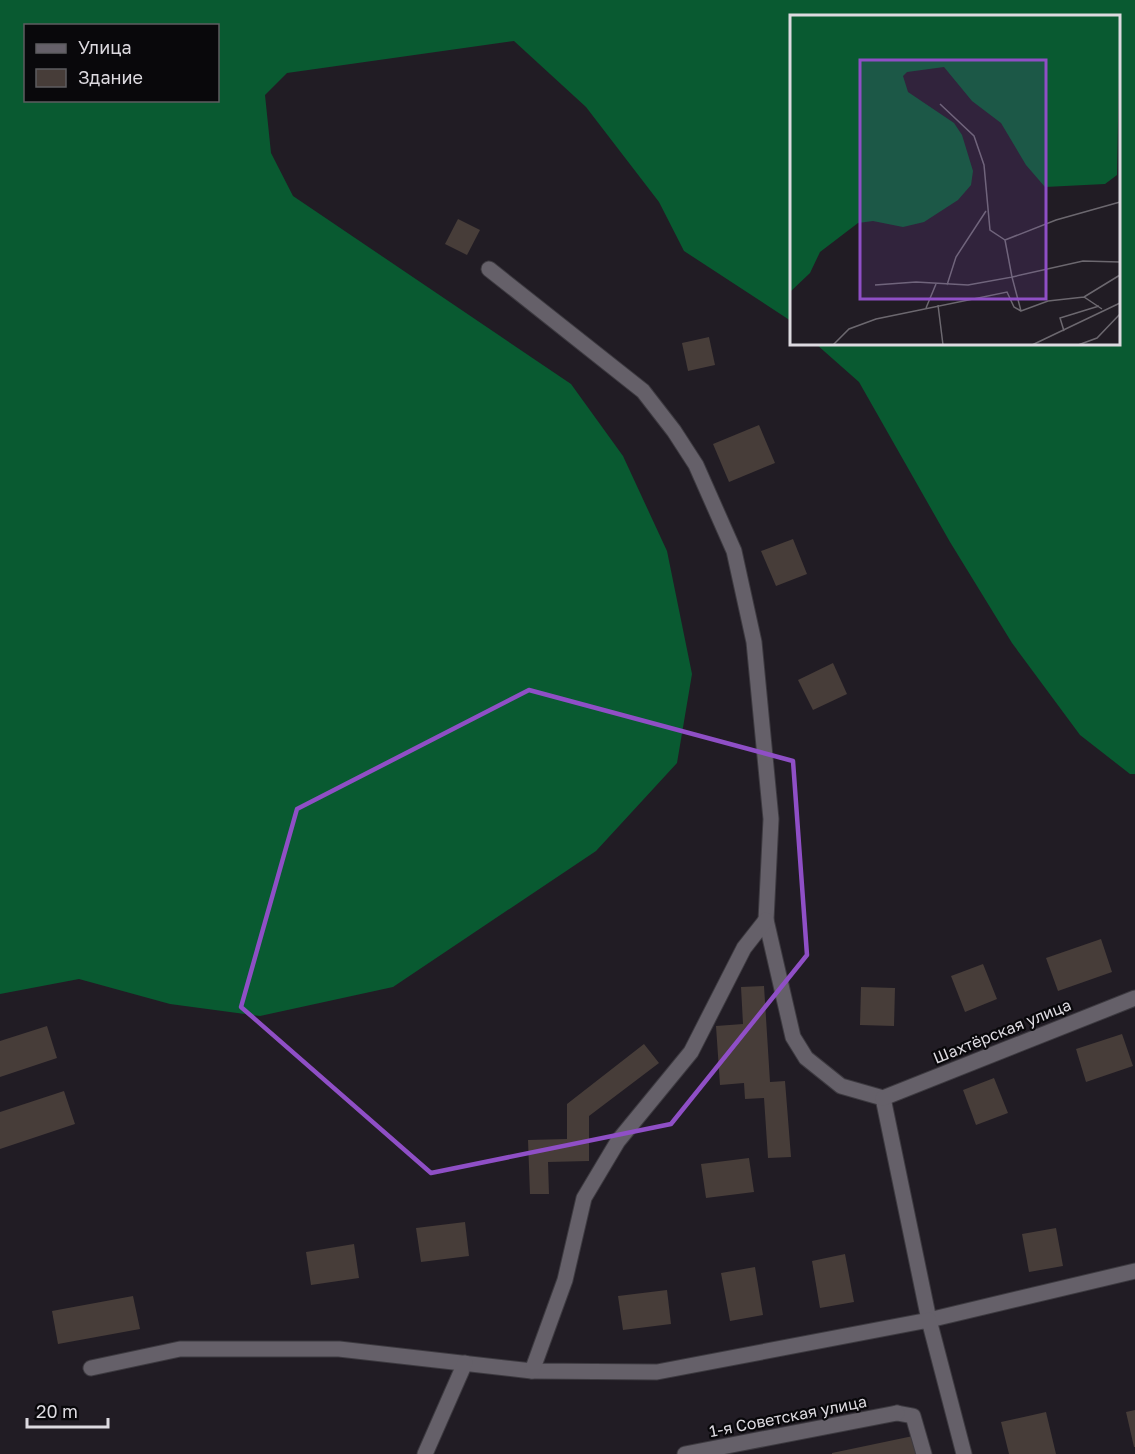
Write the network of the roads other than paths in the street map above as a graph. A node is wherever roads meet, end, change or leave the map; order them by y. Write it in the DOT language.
graph roads {
  1 [pos="489,269"];
  2 [pos="766,920"];
  3 [pos="1135,998"];
  4 [pos="883,1098"];
  5 [pos="1135,1271"];
  6 [pos="929,1320"];
  7 [pos="465,1363"];
  8 [pos="91,1368"];
  9 [pos="532,1371"];
  10 [pos="425,1454"];
  11 [pos="685,1454"];
  12 [pos="924,1454"];
  13 [pos="964,1454"];
  1 -- 2 [label="street"];
  2 -- 4 [label="street"];
  2 -- 9 [label="street"];
  3 -- 4 [label="street, Шахтёрская улица"];
  4 -- 6 [label="street"];
  5 -- 6 [label="street"];
  6 -- 9 [label="street"];
  6 -- 13 [label="street"];
  7 -- 8 [label="street"];
  7 -- 9 [label="street"];
  7 -- 10 [label="street"];
  11 -- 12 [label="street, 1-я Советская улица"];
}
